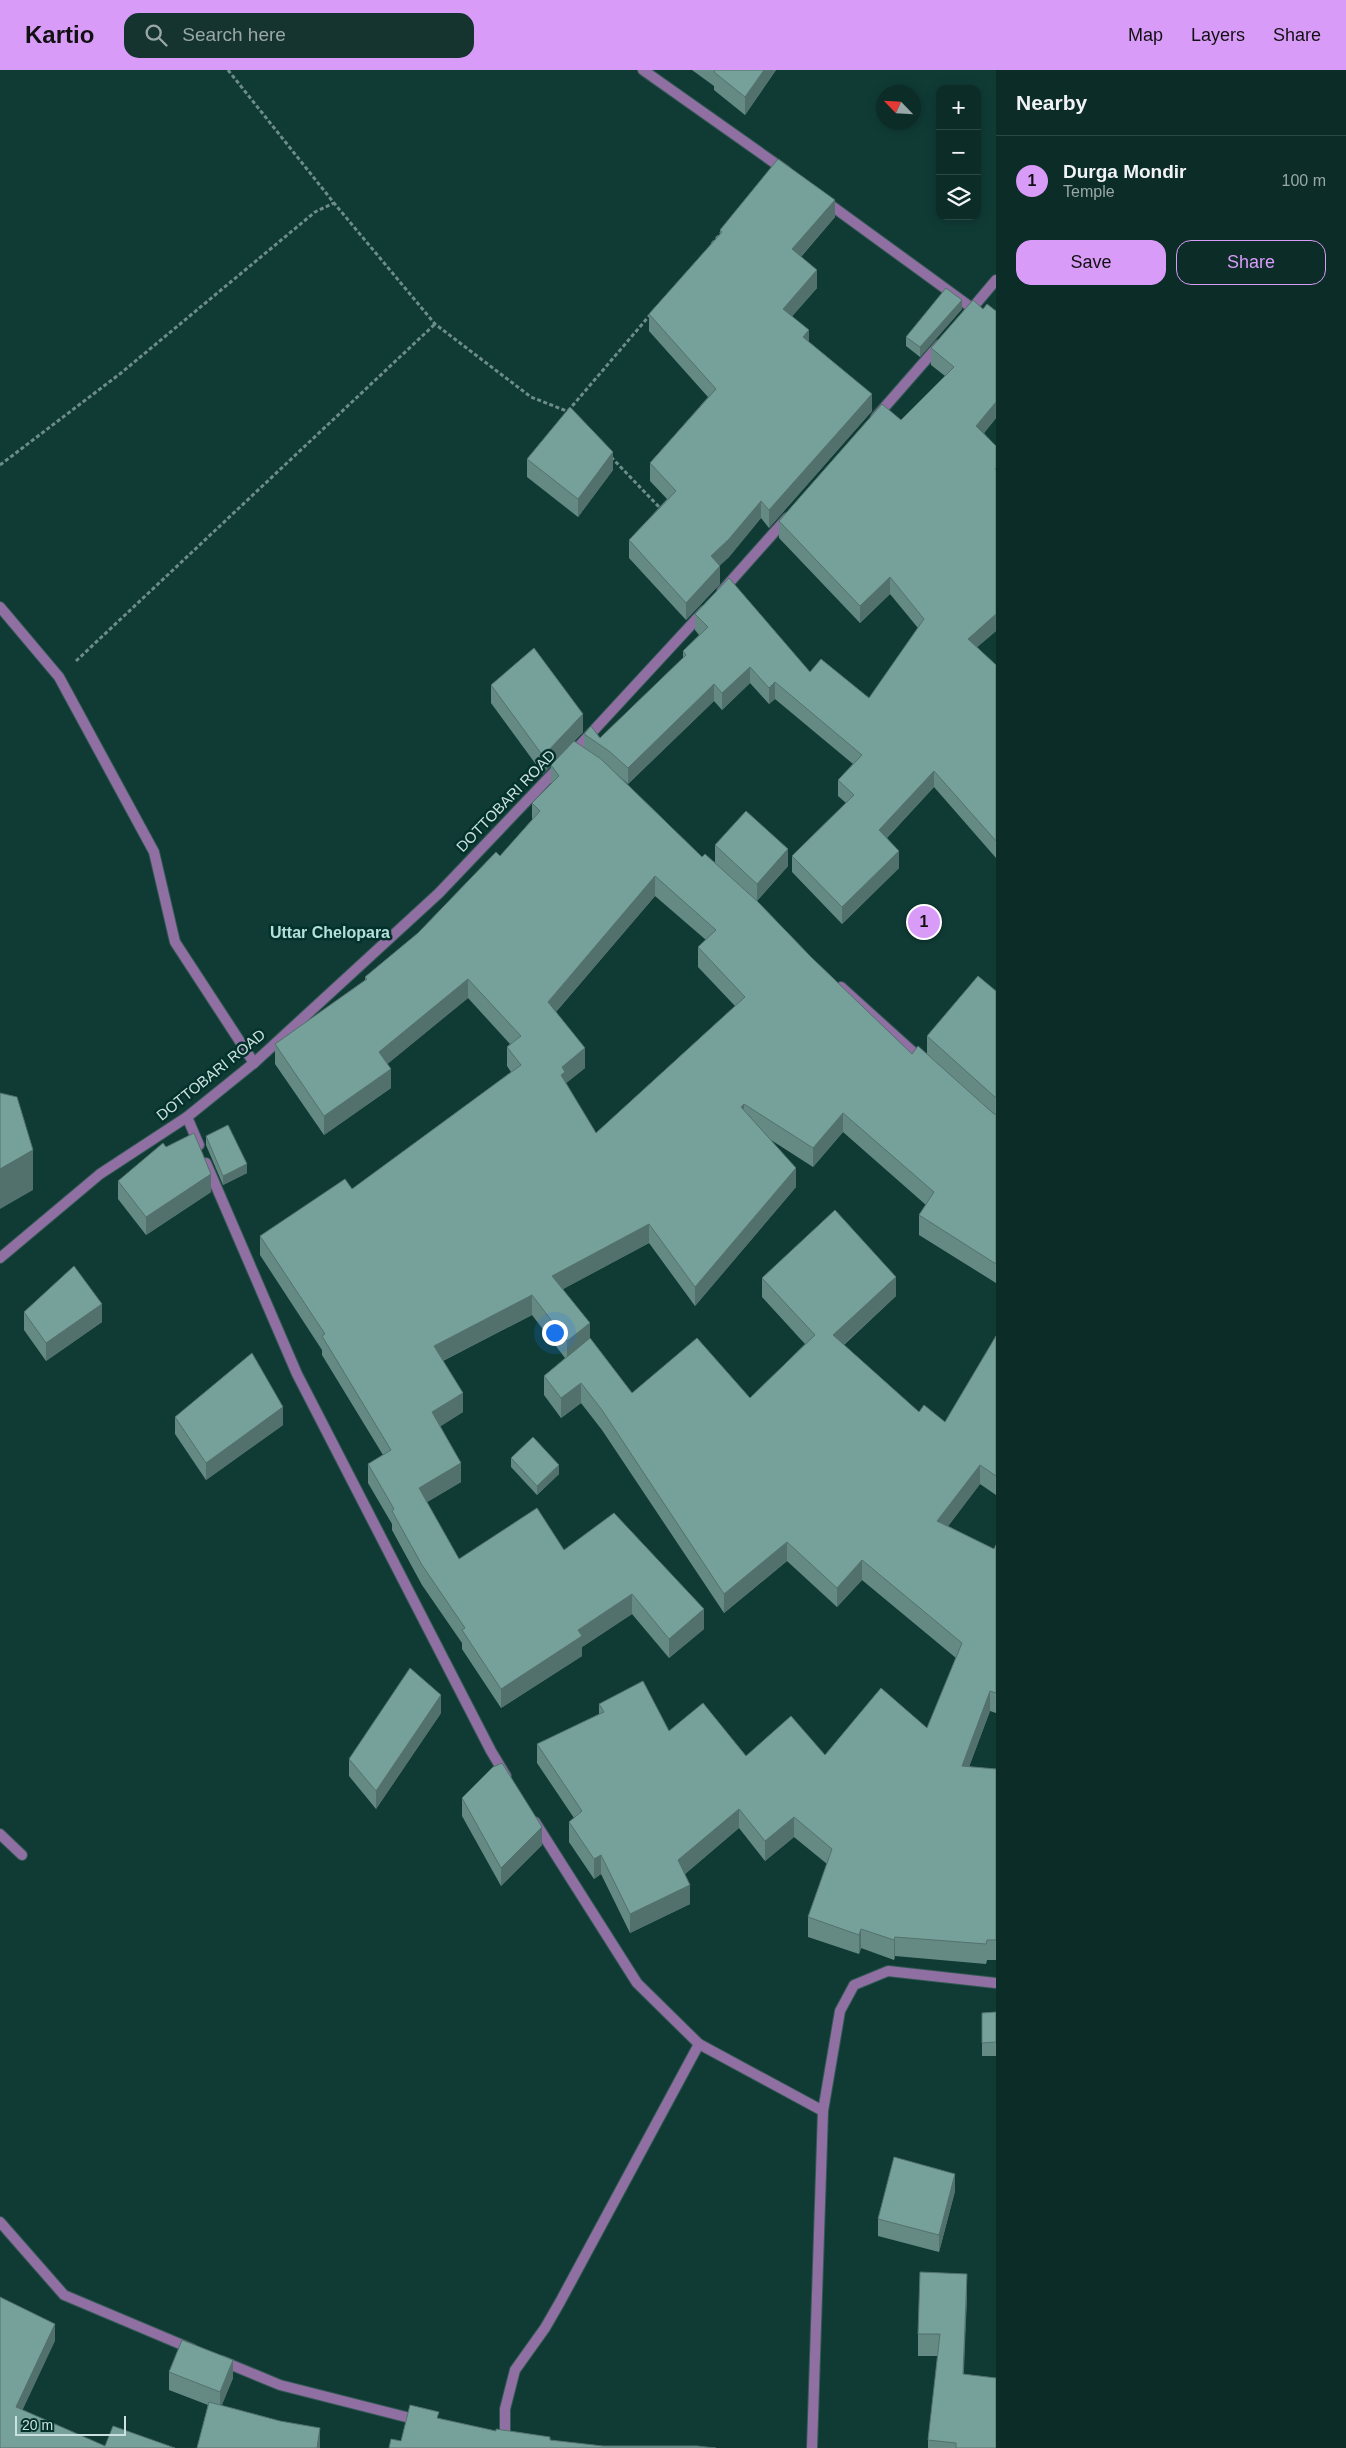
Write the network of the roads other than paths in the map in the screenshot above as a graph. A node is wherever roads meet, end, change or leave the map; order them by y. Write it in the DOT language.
graph roads {
  1 [pos="643,70"];
  2 [pos="794,178"];
  3 [pos="819,196"];
  4 [pos="996,280"];
  5 [pos="972,308"];
  6 [pos="959,323"];
  7 [pos="946,338"];
  8 [pos="868,426"];
  9 [pos="796,508"];
  10 [pos="0,607"];
  11 [pos="834,980"];
  12 [pos="254,1063"];
  13 [pos="930,1067"];
  14 [pos="187,1117"];
  15 [pos="0,1258"];
  16 [pos="512,1784"];
  17 [pos="527,1809"];
  18 [pos="0,1834"];
  19 [pos="22,1855"];
  20 [pos="996,1983"];
  21 [pos="699,2044"];
  22 [pos="823,2111"];
  23 [pos="0,2222"];
  24 [pos="430,2423"];
  25 [pos="506,2441"];
  26 [pos="812,2448"];
  1 -- 2 [label="street"];
  3 -- 5 [label="street"];
  4 -- 5 [label="street"];
  5 -- 6 [label="street"];
  7 -- 8 [label="street"];
  9 -- 12 [label="street, DOTTOBARI ROAD"];
  10 -- 12 [label="street"];
  11 -- 13 [label="street"];
  12 -- 14 [label="street, DOTTOBARI ROAD"];
  14 -- 15 [label="street, DOTTOBARI ROAD"];
  14 -- 16 [label="street"];
  17 -- 21 [label="street"];
  18 -- 19 [label="street"];
  20 -- 22 [label="street"];
  21 -- 22 [label="street"];
  21 -- 25 [label="street"];
  22 -- 26 [label="street"];
  23 -- 24 [label="street"];
}
